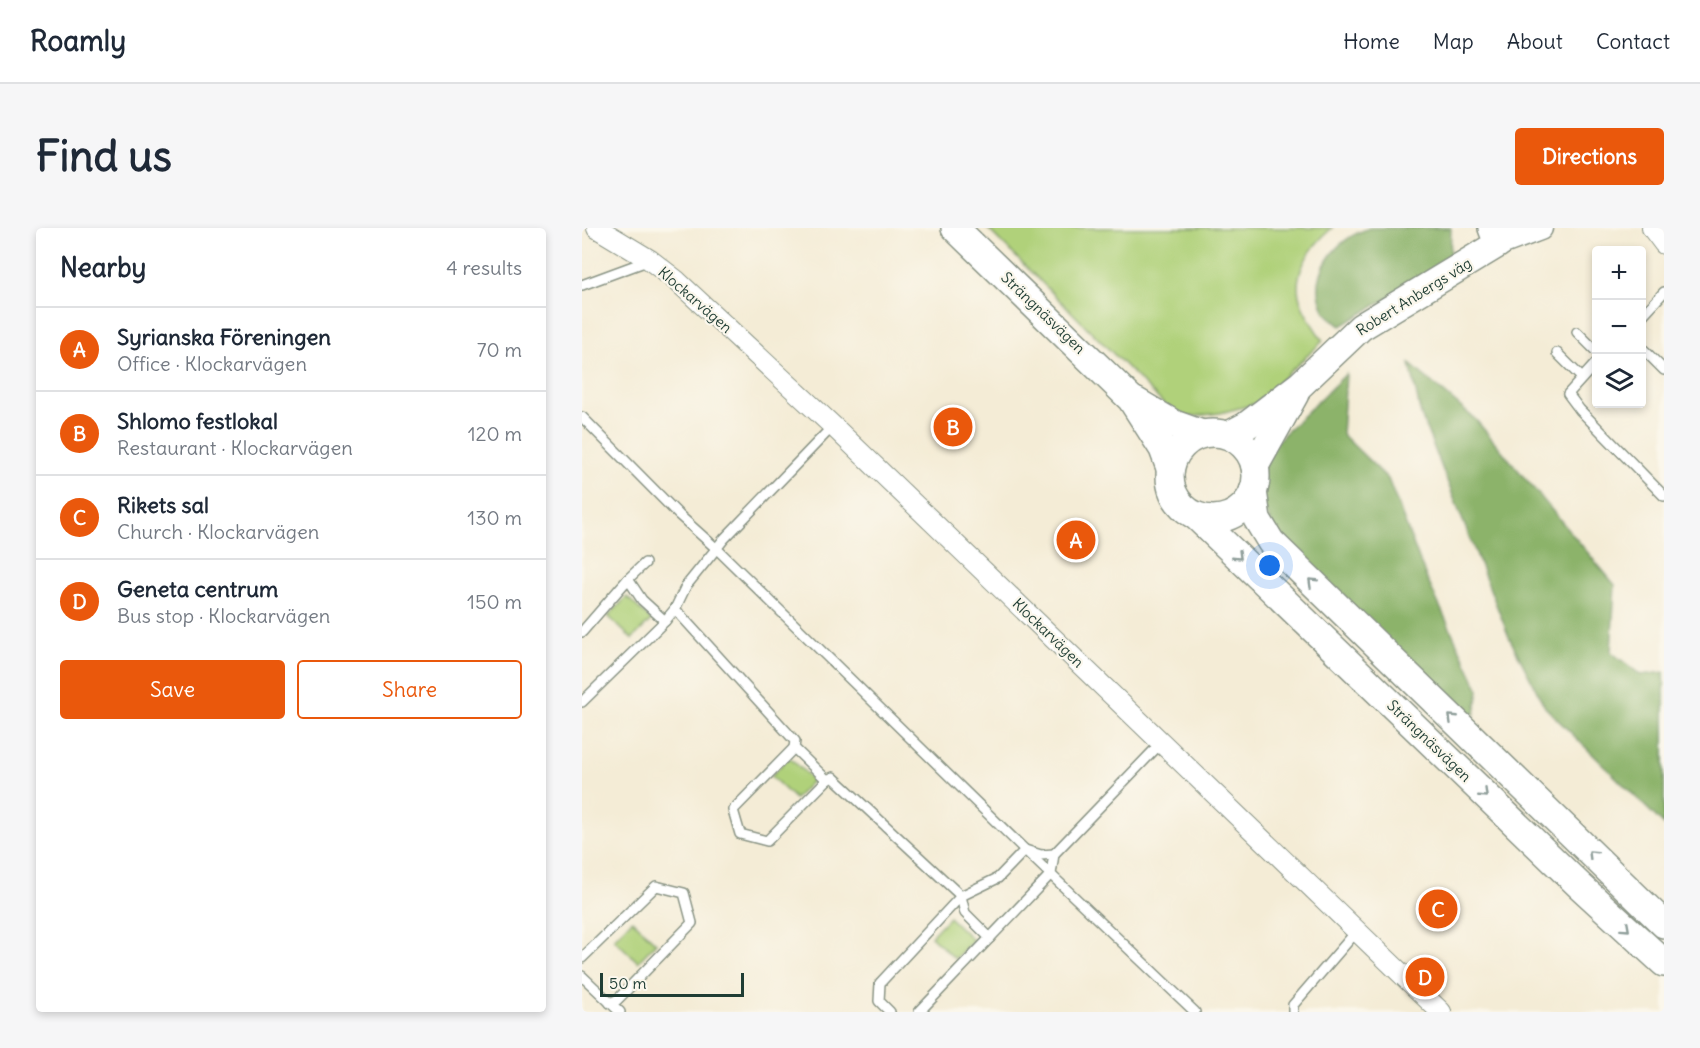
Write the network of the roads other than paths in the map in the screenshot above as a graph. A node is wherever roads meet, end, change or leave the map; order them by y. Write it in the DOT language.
graph roads {
  1 [pos="597,228"];
  2 [pos="955,228"];
  3 [pos="1540,228"];
  4 [pos="1652,228"];
  5 [pos="1495,236"];
  6 [pos="1664,244"];
  7 [pos="650,261"];
  8 [pos="582,285"];
  9 [pos="1664,292"];
  10 [pos="1646,311"];
  11 [pos="1577,332"];
  12 [pos="1592,347"];
  13 [pos="1557,353"];
  14 [pos="1646,353"];
  15 [pos="1592,367"];
  16 [pos="1664,370"];
  17 [pos="1582,378"];
  18 [pos="1300,385"];
  19 [pos="1131,399"];
  20 [pos="582,417"];
  21 [pos="833,426"];
  22 [pos="1202,434"];
  23 [pos="1229,435"];
  24 [pos="1170,468"];
  25 [pos="1254,479"];
  26 [pos="1664,496"];
  27 [pos="1196,516"];
  28 [pos="718,550"];
  29 [pos="645,563"];
  30 [pos="628,579"];
  31 [pos="675,609"];
  32 [pos="665,621"];
  33 [pos="582,632"];
  34 [pos="582,702"];
  35 [pos="1161,743"];
  36 [pos="794,748"];
  37 [pos="826,780"];
  38 [pos="1025,850"];
  39 [pos="1054,854"];
  40 [pos="1052,874"];
  41 [pos="961,896"];
  42 [pos="1664,924"];
  43 [pos="1356,932"];
  44 [pos="990,938"];
  45 [pos="582,958"];
  46 [pos="1664,963"];
  47 [pos="582,976"];
  48 [pos="610,1003"];
  49 [pos="620,1012"];
  50 [pos="890,1012"];
  51 [pos="919,1012"];
  52 [pos="1195,1012"];
  53 [pos="1293,1012"];
  54 [pos="1440,1012"];
  1 -- 7 [label="street, Klockarvägen"];
  2 -- 19 [label="main road, Strängnäsvägen"];
  3 -- 5 [label="street, Robert Anbergs väg"];
  4 -- 6 [label="street"];
  5 -- 18 [label="main road, Robert Anbergs väg"];
  7 -- 8 [label="lane, Klockarvägen"];
  7 -- 21 [label="street, Klockarvägen"];
  9 -- 10 [label="lane"];
  11 -- 12 [label="lane"];
  13 -- 17 [label="lane"];
  14 -- 16 [label="lane"];
  15 -- 17 [label="lane"];
  17 -- 26 [label="lane"];
  18 -- 23 [label="main road, Robert Anbergs väg"];
  18 -- 25 [label="main road, Robert Anbergs väg"];
  19 -- 22 [label="main road, Strängnäsvägen"];
  19 -- 24 [label="main road, Strängnäsvägen"];
  20 -- 28 [label="lane"];
  21 -- 28 [label="lane"];
  21 -- 35 [label="street, Klockarvägen"];
  22 -- 23 [label="main road"];
  22 -- 24 [label="main road"];
  23 -- 25 [label="main road"];
  24 -- 27 [label="main road"];
  25 -- 27 [label="main road"];
  42 -- 25 [label="main road, one-way"];
  27 -- 46 [label="main road, Strängnäsvägen, one-way"];
  28 -- 31 [label="lane"];
  28 -- 38 [label="lane"];
  29 -- 30 [label="lane"];
  30 -- 32 [label="lane"];
  30 -- 33 [label="lane"];
  31 -- 32 [label="lane"];
  31 -- 36 [label="lane"];
  32 -- 34 [label="lane"];
  35 -- 39 [label="lane"];
  35 -- 43 [label="street, Klockarvägen"];
  36 -- 37 [label="lane"];
  36 -- 37 [label="lane"];
  37 -- 41 [label="lane"];
  38 -- 39 [label="lane"];
  38 -- 40 [label="lane"];
  38 -- 41 [label="lane"];
  39 -- 40 [label="lane"];
  40 -- 44 [label="lane"];
  40 -- 52 [label="lane"];
  41 -- 44 [label="lane"];
  41 -- 50 [label="lane"];
  43 -- 53 [label="lane"];
  43 -- 54 [label="street, Klockarvägen"];
  44 -- 51 [label="lane"];
  45 -- 48 [label="lane"];
  47 -- 48 [label="lane"];
  48 -- 49 [label="lane"];
}
